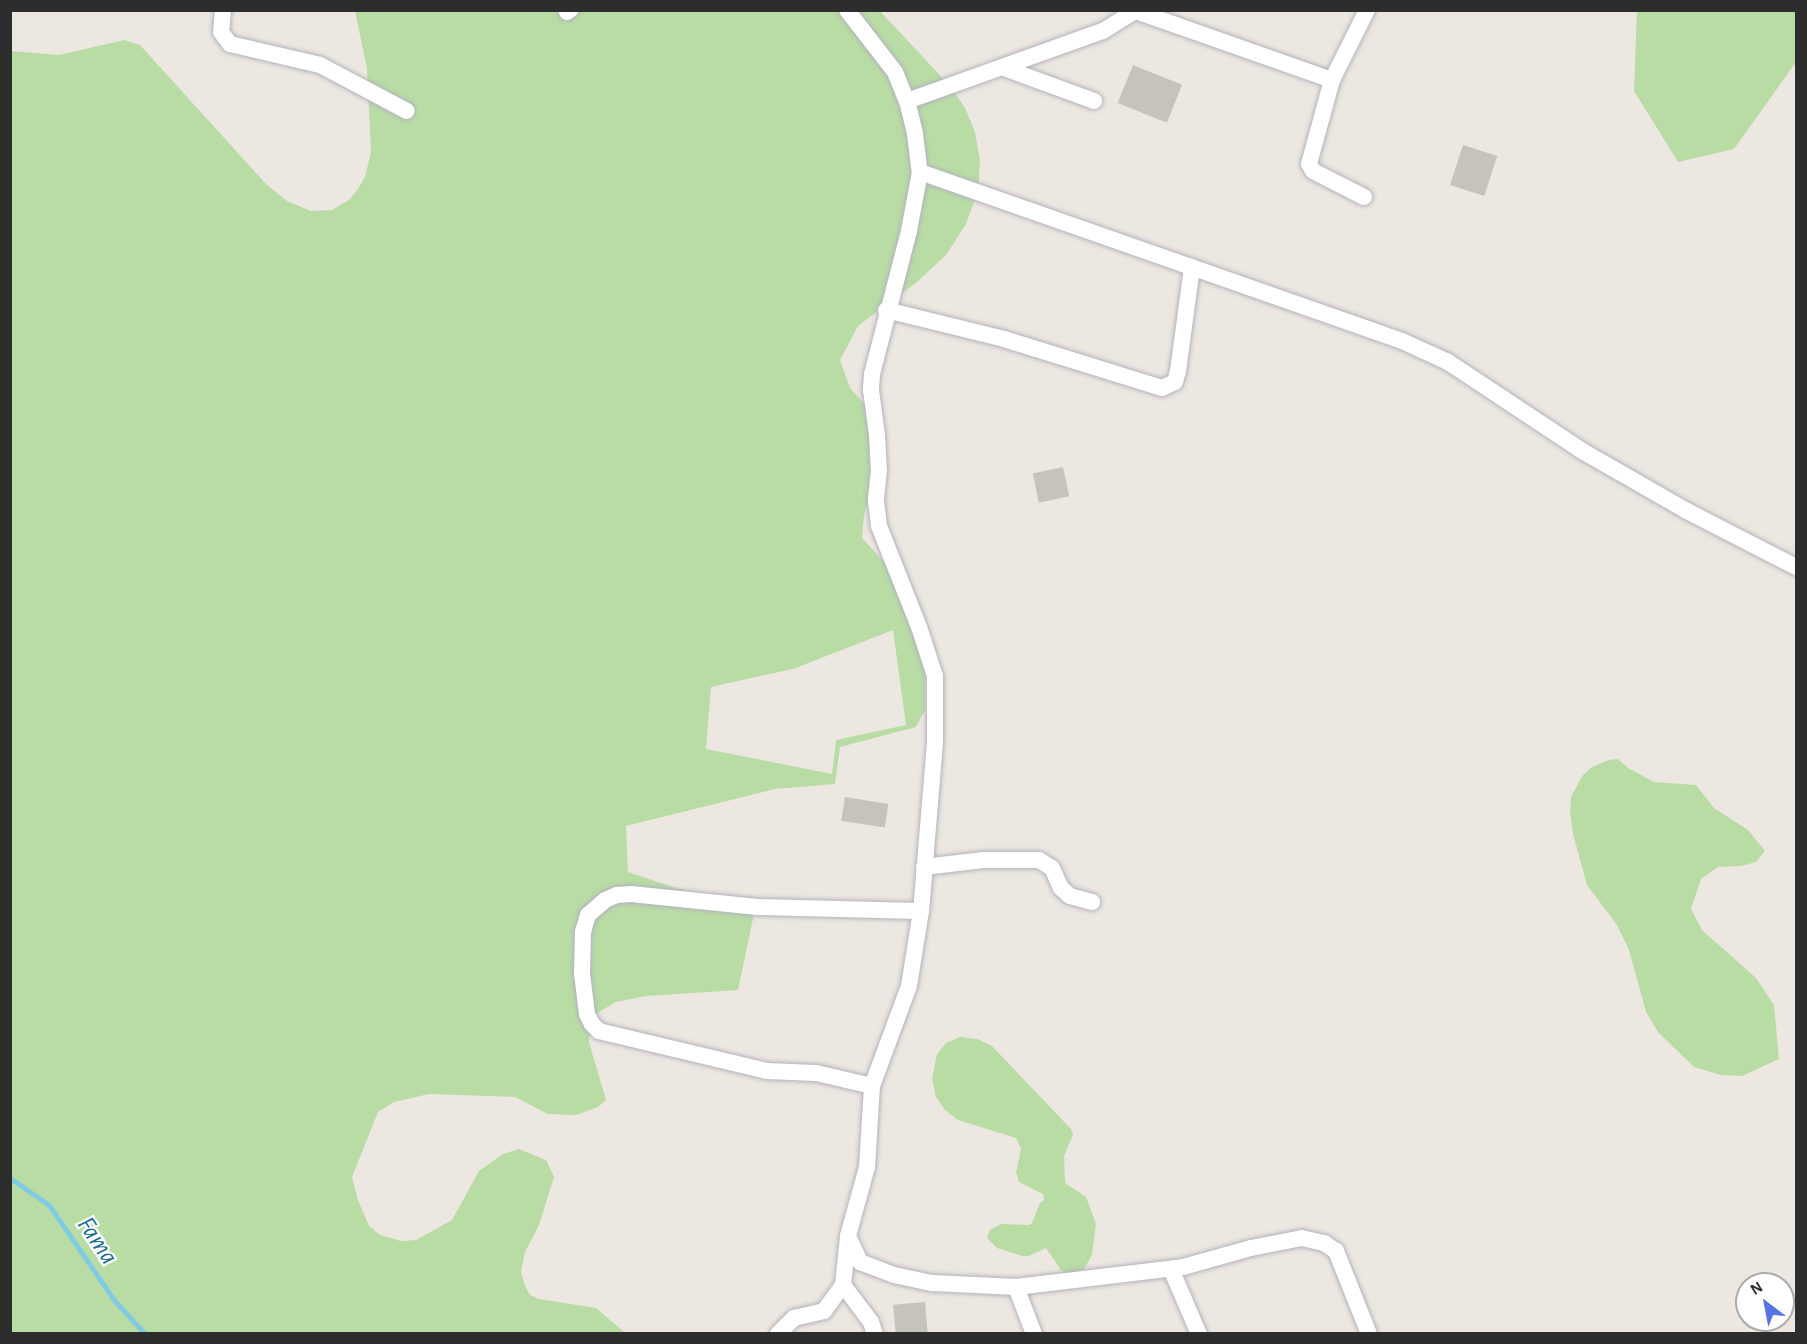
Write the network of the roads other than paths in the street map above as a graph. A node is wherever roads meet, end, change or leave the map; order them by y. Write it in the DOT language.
graph roads {
  1 [pos="223,10"];
  2 [pos="847,10"];
  3 [pos="1366,10"];
  4 [pos="1136,11"];
  5 [pos="1004,68"];
  6 [pos="1332,80"];
  7 [pos="907,101"];
  8 [pos="1094,101"];
  9 [pos="407,111"];
  10 [pos="920,172"];
  11 [pos="1364,197"];
  12 [pos="1192,267"];
  13 [pos="886,310"];
  14 [pos="1797,567"];
  15 [pos="924,867"];
  16 [pos="1092,902"];
  17 [pos="921,912"];
  18 [pos="872,1086"];
  19 [pos="848,1236"];
  20 [pos="1171,1269"];
  21 [pos="843,1285"];
  22 [pos="1016,1287"];
  23 [pos="778,1334"];
  24 [pos="875,1334"];
  25 [pos="1034,1334"];
  26 [pos="1199,1334"];
  27 [pos="1369,1334"];
  1 -- 9 [label="street"];
  2 -- 7 [label="street"];
  3 -- 6 [label="street"];
  4 -- 5 [label="street"];
  4 -- 6 [label="street"];
  5 -- 7 [label="street"];
  5 -- 8 [label="street"];
  6 -- 11 [label="street"];
  7 -- 10 [label="street"];
  10 -- 12 [label="street"];
  10 -- 13 [label="street"];
  12 -- 13 [label="street"];
  12 -- 14 [label="street"];
  13 -- 15 [label="street"];
  15 -- 16 [label="street"];
  15 -- 17 [label="street"];
  17 -- 18 [label="street"];
  17 -- 18 [label="street"];
  18 -- 19 [label="street"];
  19 -- 21 [label="street"];
  19 -- 22 [label="street"];
  20 -- 22 [label="street"];
  20 -- 26 [label="street"];
  20 -- 27 [label="street"];
  21 -- 23 [label="street"];
  21 -- 24 [label="street"];
  22 -- 25 [label="street"];
}
